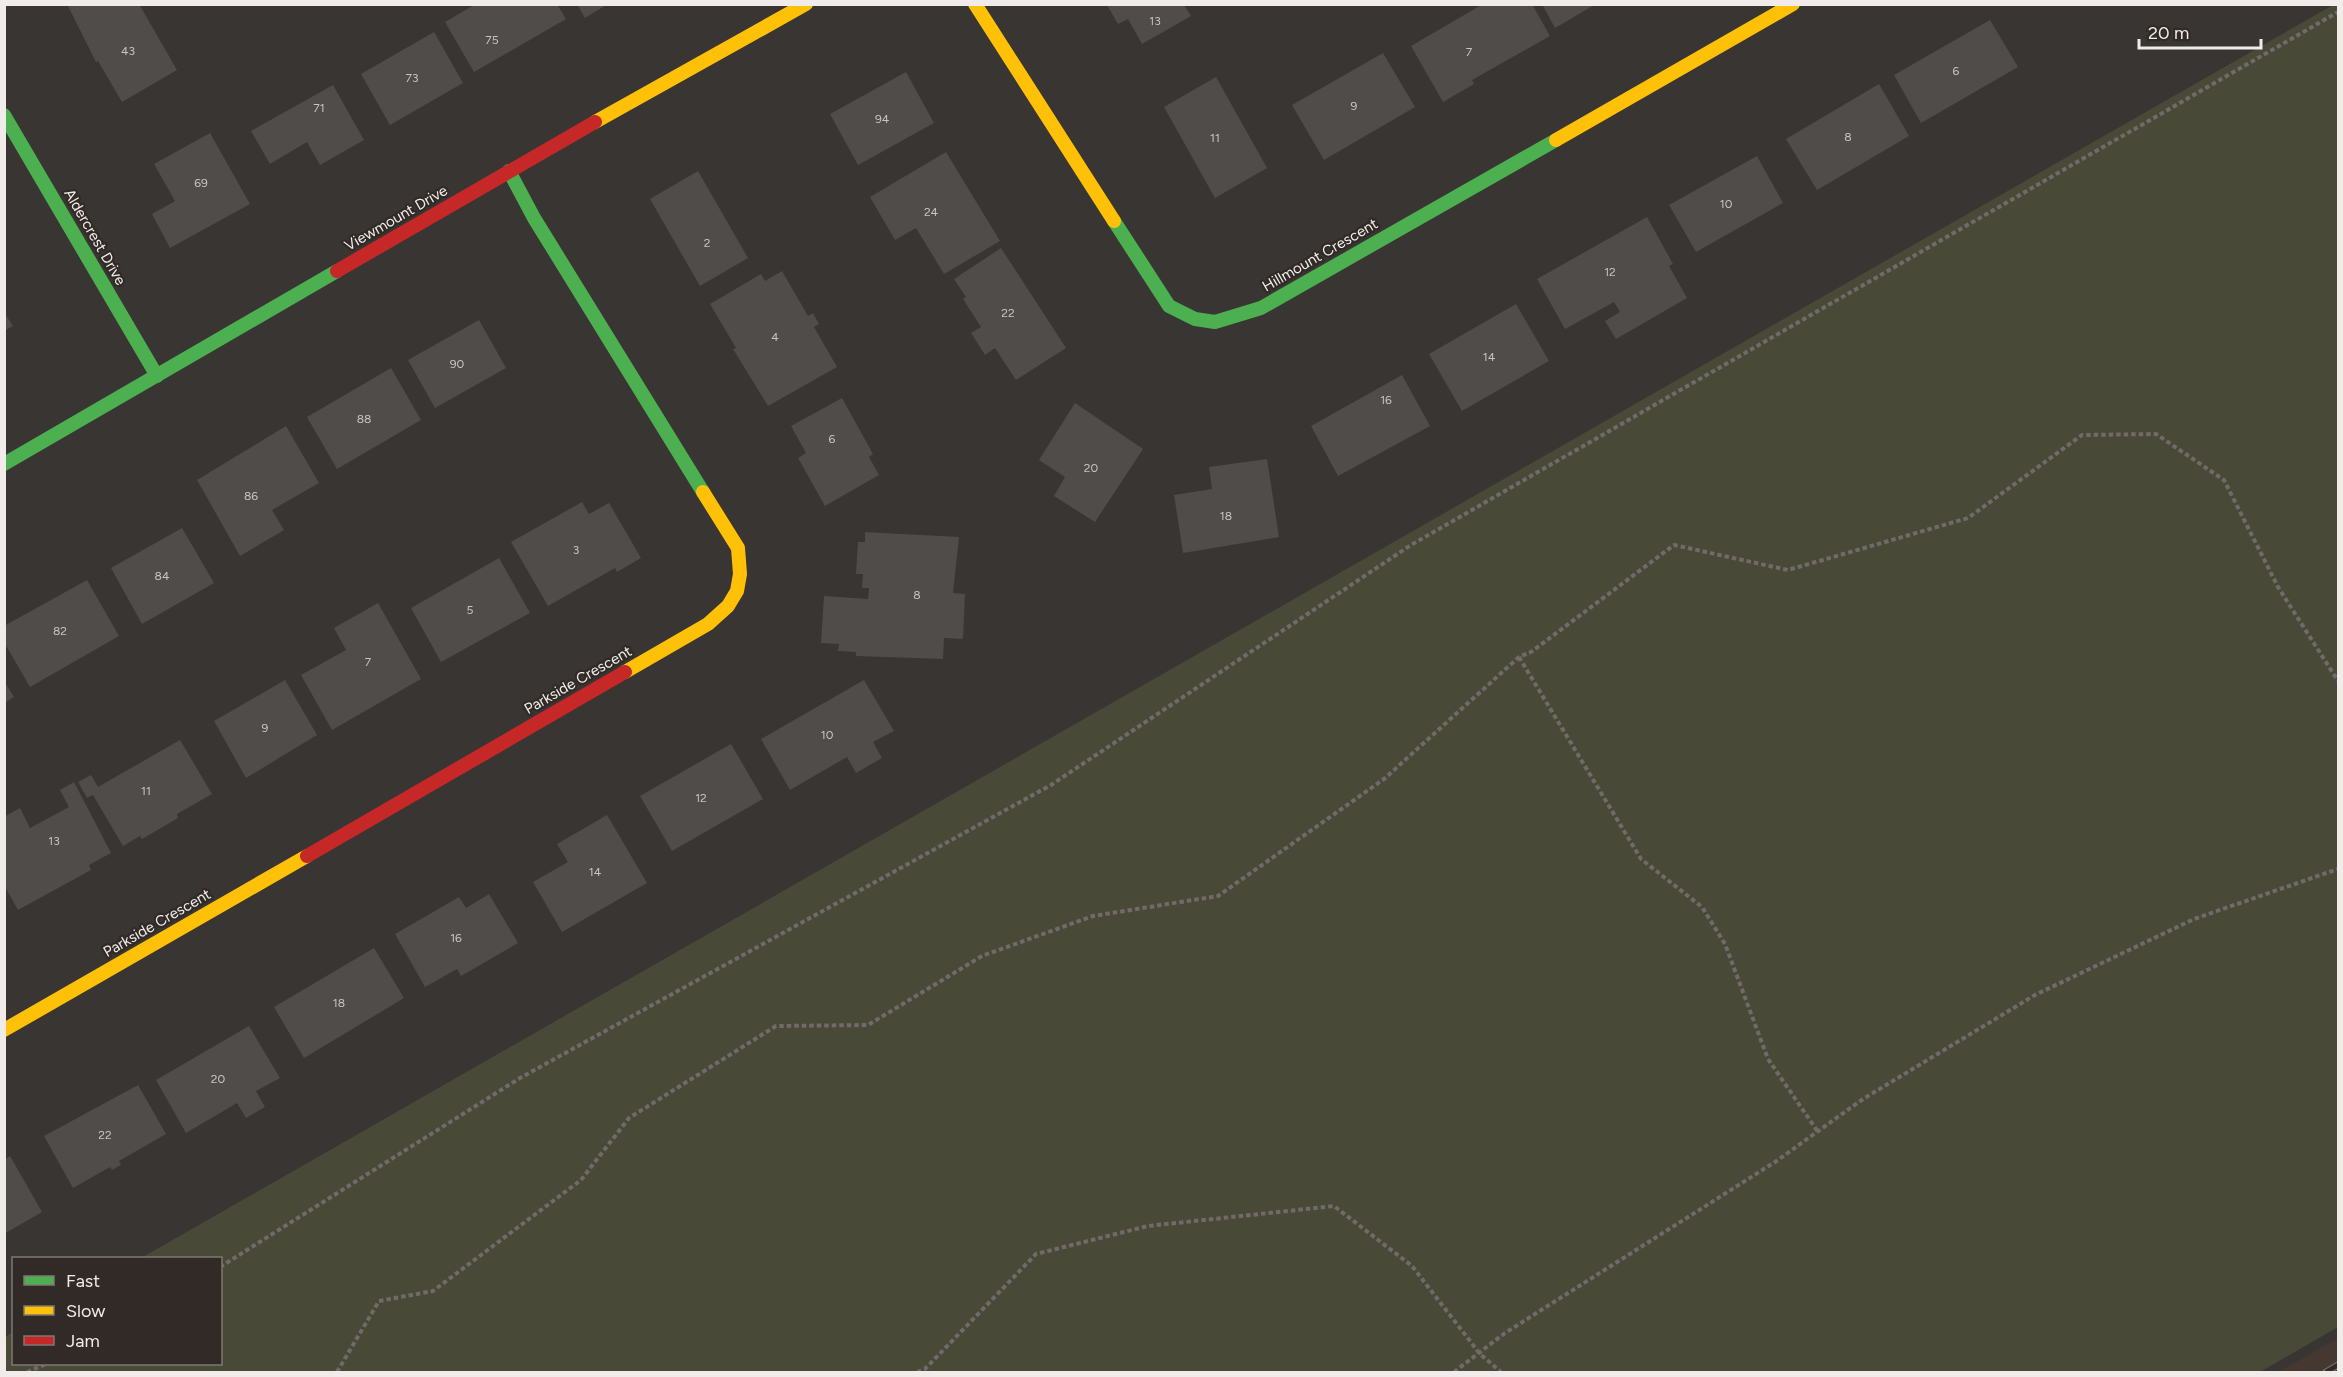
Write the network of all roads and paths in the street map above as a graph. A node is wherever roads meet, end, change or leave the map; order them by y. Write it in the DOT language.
graph roads {
  1 [pos="806,4"];
  2 [pos="975,4"];
  3 [pos="1793,4"];
  4 [pos="2338,12"];
  5 [pos="4,115"];
  6 [pos="508,171"];
  7 [pos="157,376"];
  8 [pos="4,464"];
  9 [pos="1519,657"];
  10 [pos="2338,681"];
  11 [pos="2338,869"];
  12 [pos="4,1030"];
  13 [pos="1818,1132"];
  14 [pos="222,1266"];
  15 [pos="1480,1354"];
  16 [pos="44,1365"];
  17 [pos="27,1372"];
  18 [pos="337,1372"];
  19 [pos="917,1372"];
  20 [pos="1454,1372"];
  21 [pos="1501,1372"];
  1 -- 6 [label="street, Viewmount Drive"];
  2 -- 3 [label="street, Hillmount Crescent"];
  4 -- 14 [label="path"];
  5 -- 7 [label="street, Aldercrest Drive"];
  6 -- 7 [label="street, Viewmount Drive"];
  6 -- 12 [label="street, Parkside Crescent"];
  7 -- 8 [label="street, Viewmount Drive"];
  9 -- 10 [label="path"];
  9 -- 13 [label="path"];
  9 -- 18 [label="path"];
  11 -- 13 [label="path"];
  13 -- 15 [label="path"];
  15 -- 19 [label="path"];
  15 -- 20 [label="path"];
  15 -- 21 [label="path"];
  16 -- 17 [label="path"];
}
